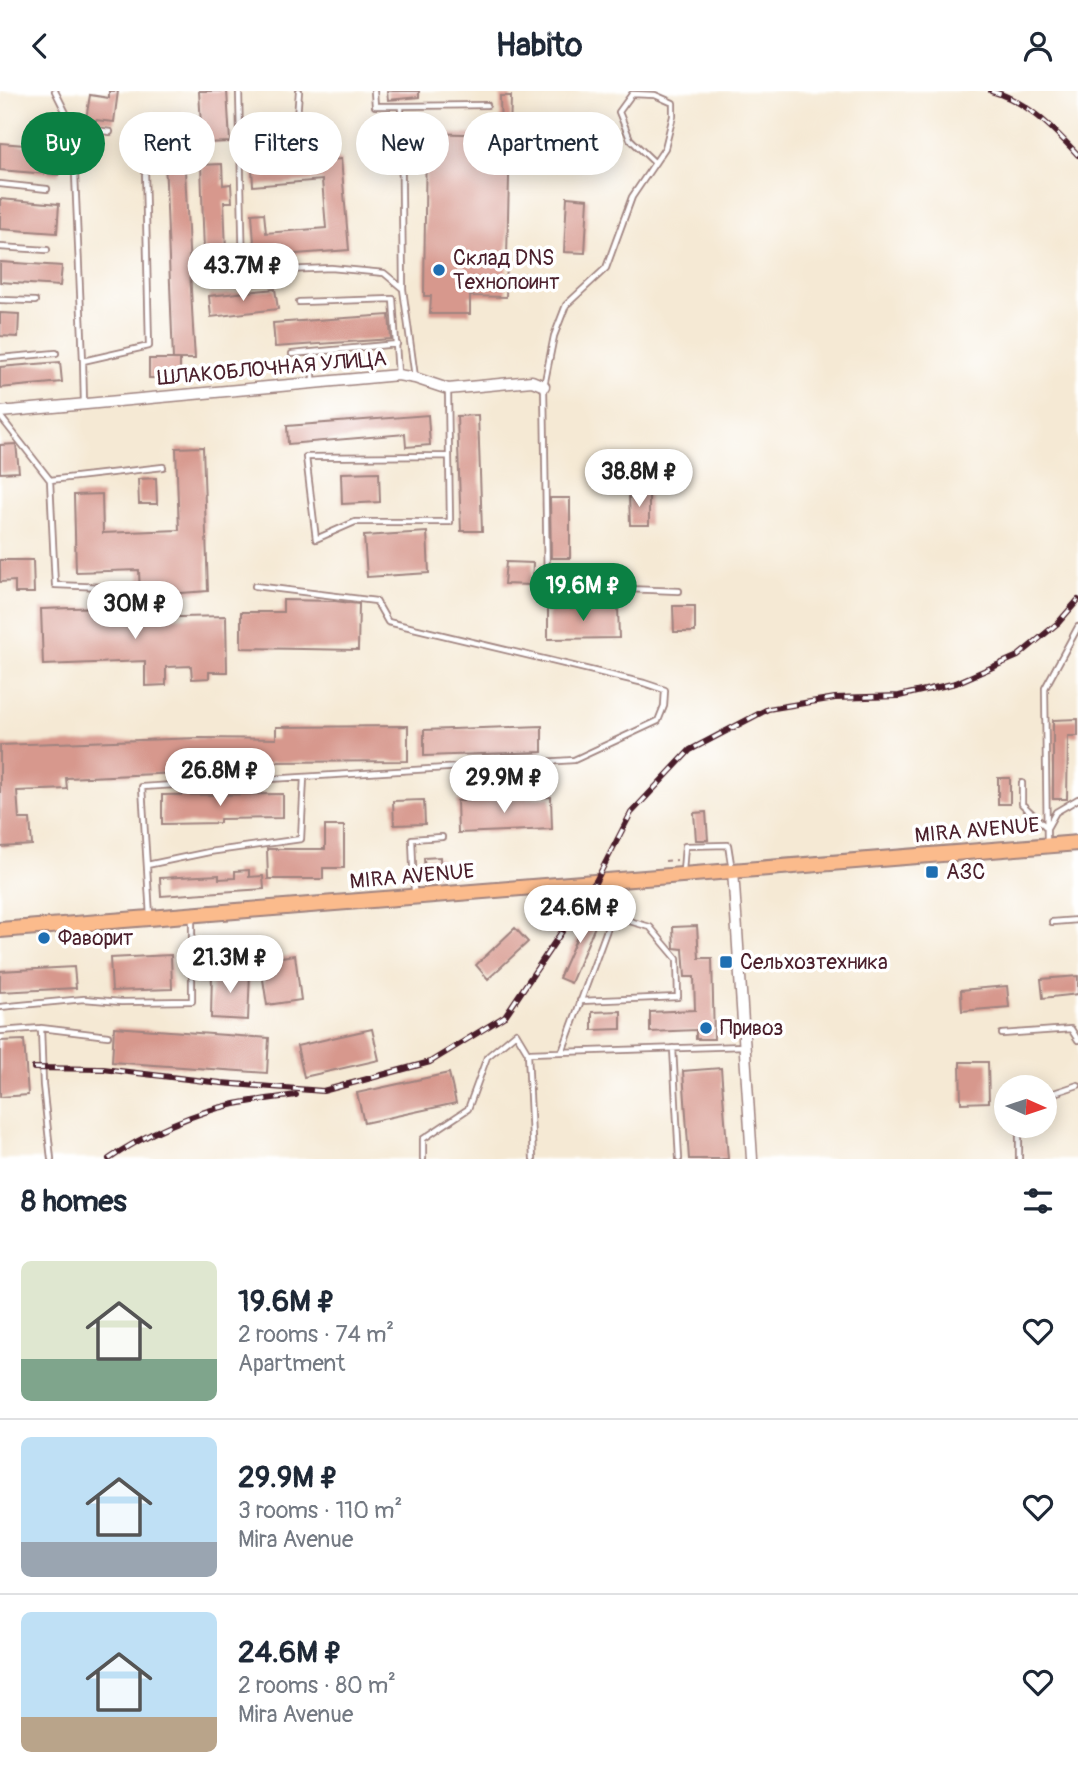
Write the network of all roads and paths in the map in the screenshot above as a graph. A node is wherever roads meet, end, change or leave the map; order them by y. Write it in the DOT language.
graph roads {
  1 [pos="55,91"];
  2 [pos="239,91"];
  3 [pos="299,91"];
  4 [pos="374,91"];
  5 [pos="487,105"];
  6 [pos="401,106"];
  7 [pos="66,112"];
  8 [pos="297,112"];
  9 [pos="105,131"];
  10 [pos="110,132"];
  11 [pos="654,163"];
  12 [pos="75,175"];
  13 [pos="145,175"];
  14 [pos="0,184"];
  15 [pos="47,189"];
  16 [pos="0,247"];
  17 [pos="47,250"];
  18 [pos="403,289"];
  19 [pos="0,299"];
  20 [pos="35,301"];
  21 [pos="299,302"];
  22 [pos="397,344"];
  23 [pos="313,352"];
  24 [pos="57,353"];
  25 [pos="292,354"];
  26 [pos="0,358"];
  27 [pos="83,361"];
  28 [pos="398,375"];
  29 [pos="415,378"];
  30 [pos="313,383"];
  31 [pos="544,386"];
  32 [pos="448,389"];
  33 [pos="84,404"];
  34 [pos="0,414"];
  35 [pos="449,456"];
  36 [pos="163,467"];
  37 [pos="50,480"];
  38 [pos="255,586"];
  39 [pos="128,588"];
  40 [pos="679,591"];
  41 [pos="1078,627"];
  42 [pos="304,777"];
  43 [pos="1022,783"];
  44 [pos="1078,799"];
  45 [pos="1047,828"];
  46 [pos="442,837"];
  47 [pos="1078,843"];
  48 [pos="1047,845"];
  49 [pos="664,861"];
  50 [pos="147,865"];
  51 [pos="683,867"];
  52 [pos="733,870"];
  53 [pos="415,897"];
  54 [pos="192,915"];
  55 [pos="150,918"];
  56 [pos="1078,920"];
  57 [pos="1052,922"];
  58 [pos="0,930"];
  59 [pos="580,1001"];
  60 [pos="0,1007"];
  61 [pos="41,1028"];
  62 [pos="0,1031"];
  63 [pos="1002,1034"];
  64 [pos="108,1035"];
  65 [pos="1078,1040"];
  66 [pos="745,1046"];
  67 [pos="673,1048"];
  68 [pos="562,1052"];
  69 [pos="528,1053"];
  70 [pos="1078,1085"];
  71 [pos="1057,1092"];
  72 [pos="1018,1138"];
  73 [pos="51,1159"];
  74 [pos="424,1159"];
  75 [pos="533,1159"];
  76 [pos="679,1159"];
  77 [pos="752,1159"];
  78 [pos="1019,1159"];
  1 -- 7 [label="lane"];
  2 -- 18 [label="lane"];
  3 -- 8 [label="lane"];
  4 -- 6 [label="lane"];
  5 -- 6 [label="lane"];
  6 -- 18 [label="lane"];
  9 -- 10 [label="lane"];
  11 -- 11 [label="lane"];
  11 -- 31 [label="lane"];
  12 -- 27 [label="lane"];
  13 -- 27 [label="lane"];
  14 -- 15 [label="lane"];
  16 -- 17 [label="lane"];
  18 -- 29 [label="lane"];
  19 -- 20 [label="lane"];
  21 -- 22 [label="lane"];
  22 -- 23 [label="lane"];
  22 -- 28 [label="lane"];
  23 -- 25 [label="lane"];
  23 -- 30 [label="lane"];
  24 -- 26 [label="lane"];
  27 -- 33 [label="lane"];
  28 -- 29 [label="street, ШЛАКОБЛОЧНАЯ УЛИЦА"];
  28 -- 30 [label="street, ШЛАКОБЛОЧНАЯ УЛИЦА"];
  29 -- 32 [label="street, ШЛАКОБЛОЧНАЯ УЛИЦА"];
  30 -- 33 [label="street, ШЛАКОБЛОЧНАЯ УЛИЦА"];
  31 -- 32 [label="street, ШЛАКОБЛОЧНАЯ УЛИЦА"];
  31 -- 40 [label="lane"];
  32 -- 35 [label="lane"];
  33 -- 34 [label="street, ШЛАКОБЛОЧНАЯ УЛИЦА"];
  34 -- 37 [label="lane"];
  35 -- 35 [label="lane"];
  36 -- 37 [label="lane"];
  37 -- 39 [label="lane"];
  38 -- 42 [label="lane"];
  41 -- 45 [label="lane"];
  42 -- 50 [label="lane"];
  42 -- 50 [label="lane"];
  43 -- 45 [label="lane"];
  44 -- 45 [label="lane"];
  45 -- 48 [label="lane"];
  46 -- 53 [label="lane"];
  47 -- 48 [label="main road, MIRA AVENUE"];
  48 -- 52 [label="main road, MIRA AVENUE"];
  49 -- 51 [label="path"];
  50 -- 55 [label="lane"];
  51 -- 52 [label="main road, MIRA AVENUE"];
  51 -- 52 [label="lane"];
  51 -- 53 [label="main road, MIRA AVENUE"];
  52 -- 66 [label="street"];
  53 -- 54 [label="main road, MIRA AVENUE"];
  54 -- 55 [label="main road, MIRA AVENUE"];
  54 -- 60 [label="lane"];
  55 -- 58 [label="main road, MIRA AVENUE"];
  56 -- 57 [label="lane"];
  59 -- 59 [label="lane"];
  59 -- 68 [label="lane"];
  61 -- 62 [label="lane"];
  61 -- 64 [label="lane"];
  61 -- 73 [label="lane"];
  63 -- 65 [label="lane"];
  66 -- 67 [label="lane"];
  66 -- 77 [label="street"];
  67 -- 68 [label="lane"];
  67 -- 76 [label="lane"];
  68 -- 69 [label="lane"];
  69 -- 74 [label="lane"];
  69 -- 75 [label="lane"];
  70 -- 71 [label="lane"];
  72 -- 78 [label="lane"];
}
